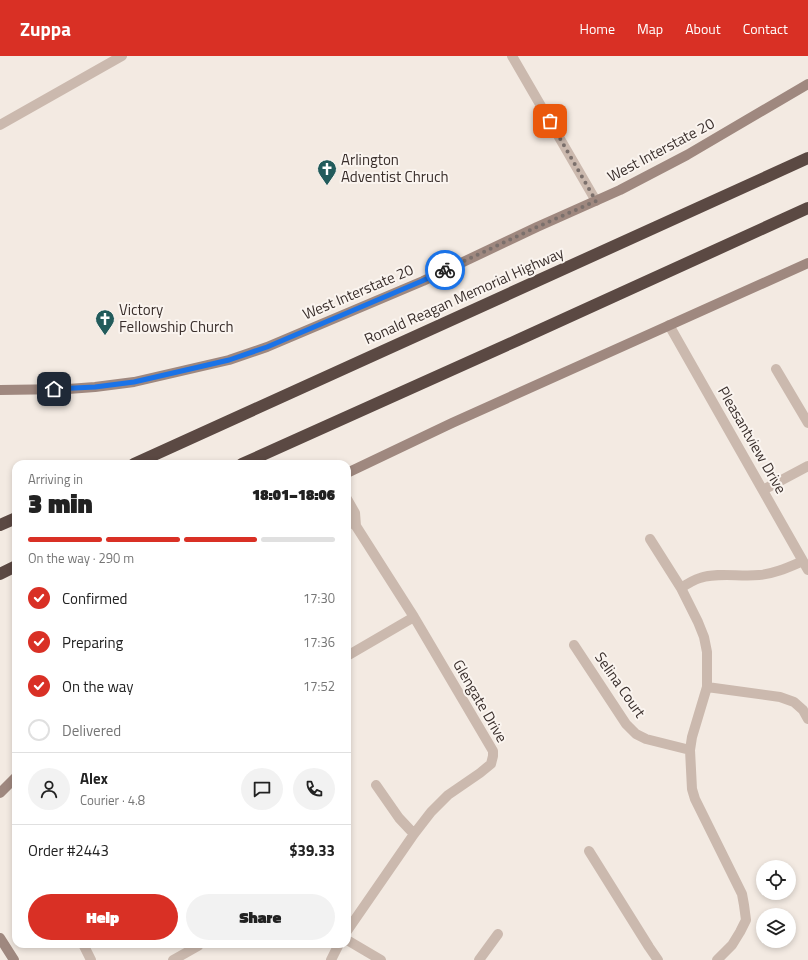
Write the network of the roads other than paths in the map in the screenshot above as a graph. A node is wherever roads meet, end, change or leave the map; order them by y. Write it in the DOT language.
graph roads {
  1 [pos="122,56"];
  2 [pos="512,56"];
  3 [pos="808,84"];
  4 [pos="0,125"];
  5 [pos="808,158"];
  6 [pos="596,201"];
  7 [pos="808,208"];
  8 [pos="808,263"];
  9 [pos="669,325"];
  10 [pos="776,368"];
  11 [pos="0,390"];
  12 [pos="808,423"];
  13 [pos="143,460"];
  14 [pos="251,460"];
  15 [pos="808,466"];
  16 [pos="351,471"];
  17 [pos="763,490"];
  18 [pos="351,507"];
  19 [pos="12,520"];
  20 [pos="351,523"];
  21 [pos="0,525"];
  22 [pos="356,526"];
  23 [pos="650,539"];
  24 [pos="805,565"];
  25 [pos="12,568"];
  26 [pos="0,574"];
  27 [pos="681,588"];
  28 [pos="414,618"];
  29 [pos="574,646"];
  30 [pos="351,654"];
  31 [pos="707,687"];
  32 [pos="808,719"];
  33 [pos="690,750"];
  34 [pos="12,781"];
  35 [pos="376,785"];
  36 [pos="0,793"];
  37 [pos="414,834"];
  38 [pos="589,851"];
  39 [pos="351,925"];
  40 [pos="498,934"];
  41 [pos="0,938"];
  42 [pos="351,942"];
  43 [pos="0,948"];
  44 [pos="84,948"];
  45 [pos="193,948"];
  46 [pos="337,948"];
  47 [pos="13,960"];
  48 [pos="91,960"];
  49 [pos="173,960"];
  50 [pos="331,960"];
  51 [pos="381,960"];
  52 [pos="479,960"];
  53 [pos="658,960"];
  54 [pos="717,960"];
  1 -- 4 [label="street"];
  2 -- 6 [label="street"];
  3 -- 6 [label="main road, West Interstate 20"];
  5 -- 13 [label="highway, Ronald Reagan Memorial Highway"];
  6 -- 11 [label="main road, West Interstate 20"];
  7 -- 14 [label="highway"];
  8 -- 9 [label="main road"];
  9 -- 16 [label="main road"];
  9 -- 17 [label="street, Pleasantview Drive"];
  10 -- 12 [label="street"];
  15 -- 17 [label="street"];
  17 -- 24 [label="street, Pleasantview Drive"];
  18 -- 22 [label="street, Glengate Drive"];
  19 -- 21 [label="highway"];
  20 -- 22 [label="street, Glengate Drive"];
  22 -- 28 [label="street, Glengate Drive"];
  23 -- 27 [label="street"];
  24 -- 27 [label="street"];
  25 -- 26 [label="highway"];
  27 -- 31 [label="street"];
  28 -- 30 [label="street"];
  28 -- 37 [label="street, Glengate Drive"];
  29 -- 33 [label="street, Selina Court"];
  31 -- 32 [label="street"];
  31 -- 33 [label="street"];
  33 -- 54 [label="street"];
  34 -- 36 [label="main road"];
  35 -- 37 [label="street"];
  37 -- 39 [label="street, Glengate Drive"];
  38 -- 53 [label="street"];
  40 -- 52 [label="street"];
  41 -- 47 [label="main road"];
  42 -- 51 [label="street"];
  43 -- 47 [label="main road"];
  44 -- 48 [label="street"];
  45 -- 49 [label="street"];
  46 -- 50 [label="street"];
}
